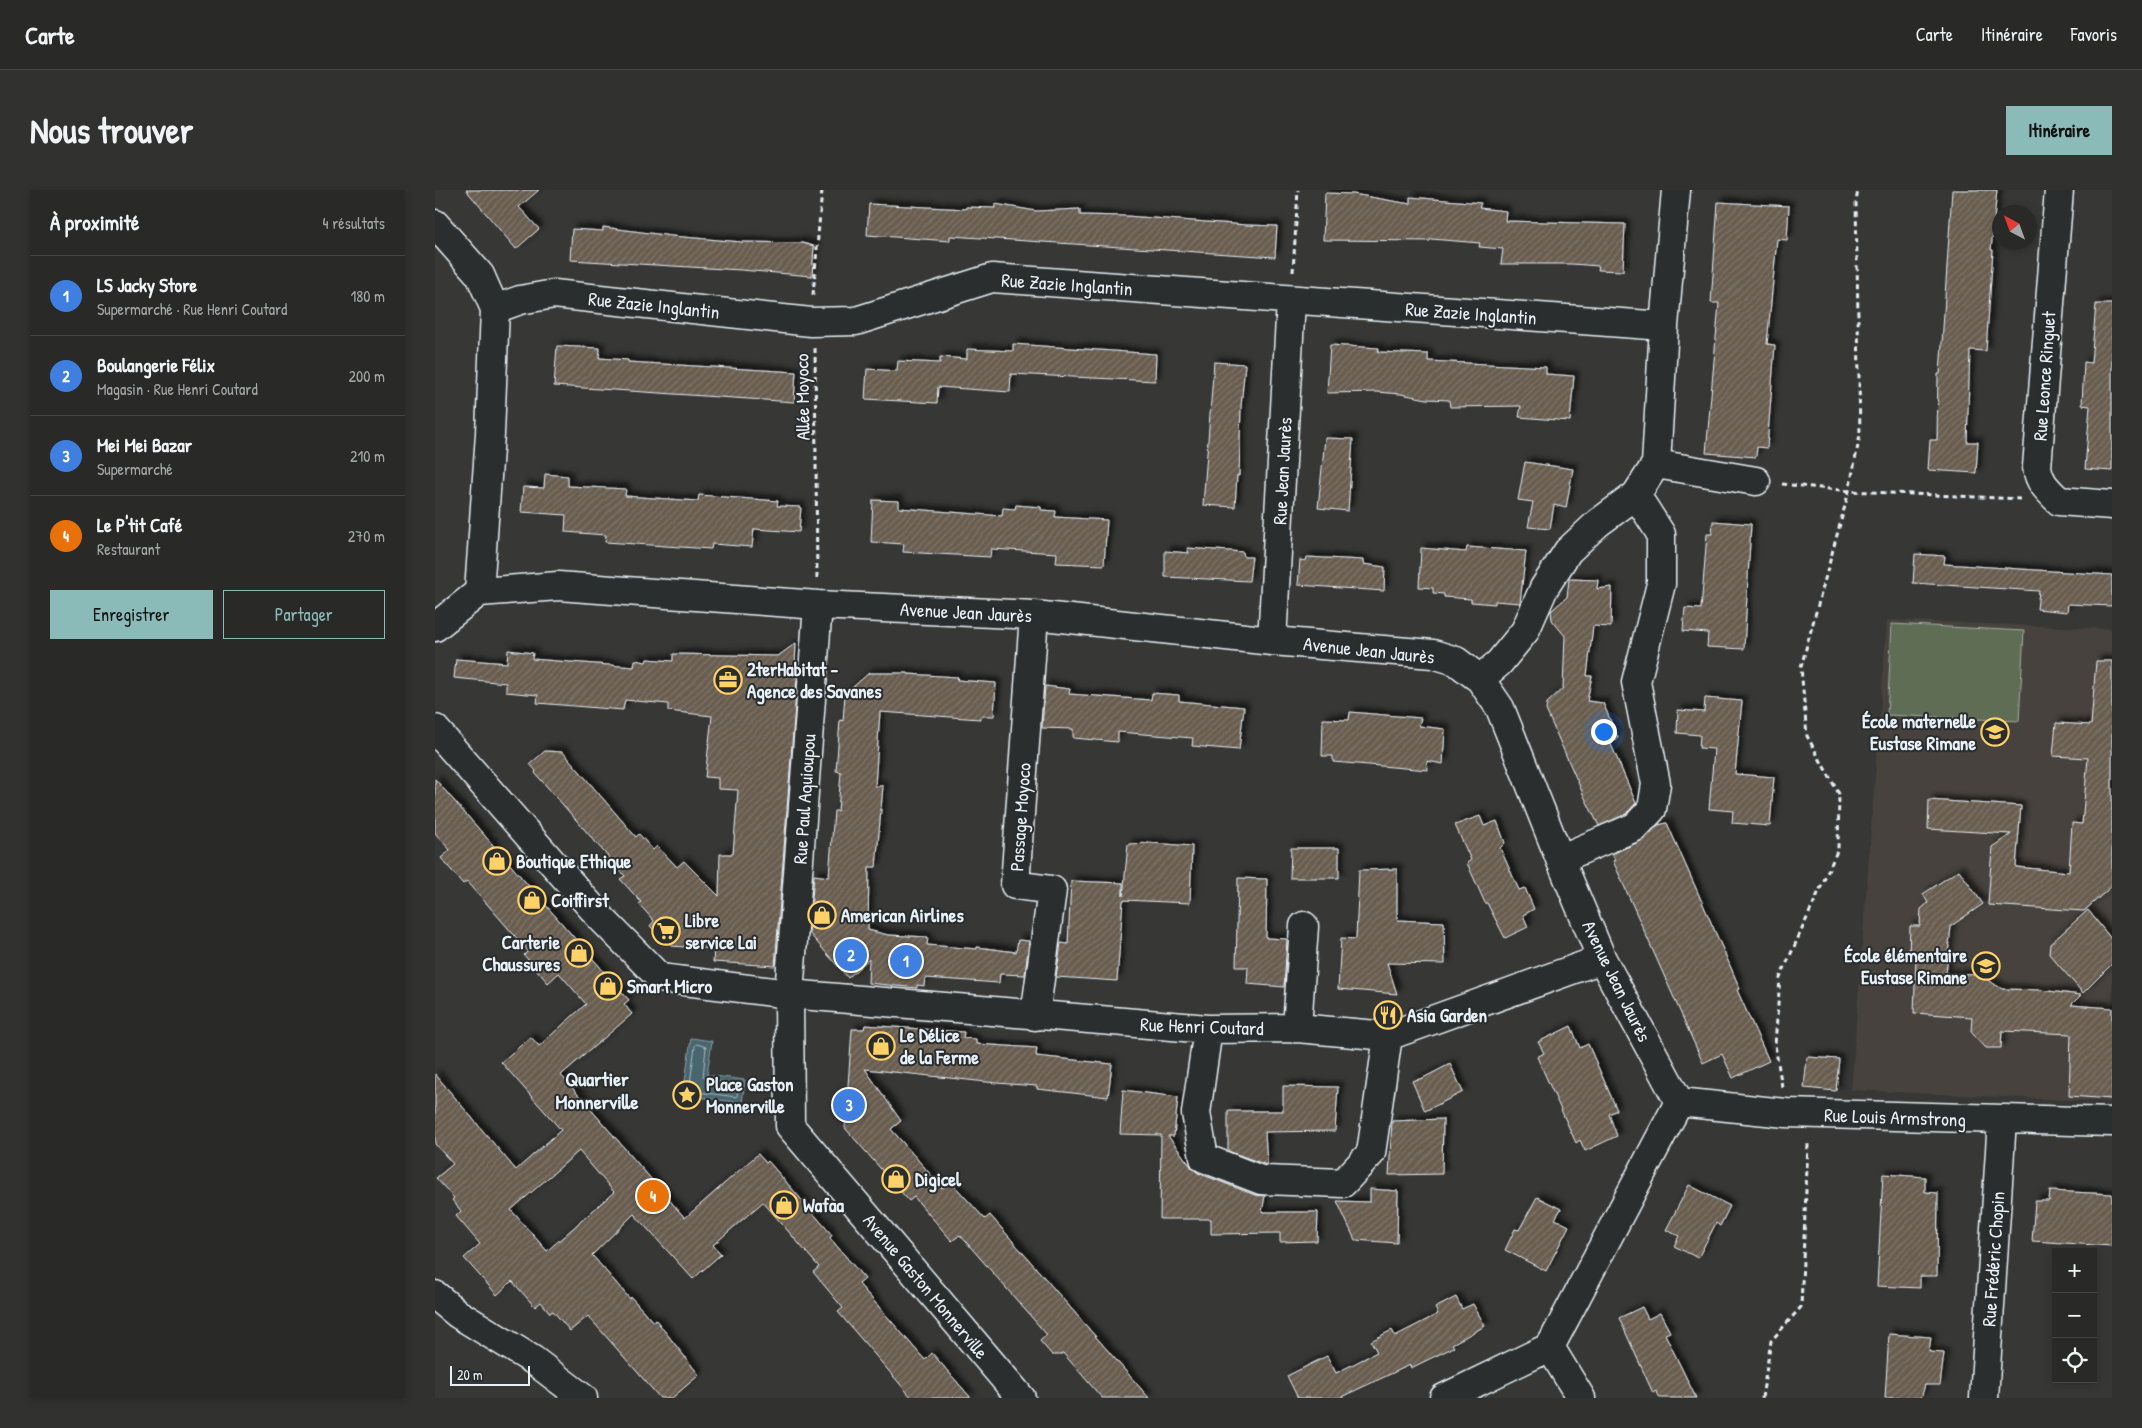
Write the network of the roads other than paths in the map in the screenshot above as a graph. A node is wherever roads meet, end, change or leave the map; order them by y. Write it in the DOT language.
graph roads {
  1 [pos="1676,190"];
  2 [pos="2059,190"];
  3 [pos="435,224"];
  4 [pos="1291,300"];
  5 [pos="495,309"];
  6 [pos="1664,326"];
  7 [pos="1656,464"];
  8 [pos="1756,482"];
  9 [pos="1636,495"];
  10 [pos="2112,505"];
  11 [pos="479,592"];
  12 [pos="818,605"];
  13 [pos="1034,615"];
  14 [pos="435,627"];
  15 [pos="1272,641"];
  16 [pos="1480,679"];
  17 [pos="435,729"];
  18 [pos="1560,859"];
  19 [pos="1304,926"];
  20 [pos="1602,959"];
  21 [pos="789,994"];
  22 [pos="1035,1016"];
  23 [pos="1297,1028"];
  24 [pos="1208,1029"];
  25 [pos="1387,1036"];
  26 [pos="1679,1102"];
  27 [pos="2003,1120"];
  28 [pos="2112,1122"];
  29 [pos="435,1295"];
  30 [pos="1550,1346"];
  31 [pos="583,1398"];
  32 [pos="1021,1398"];
  33 [pos="1444,1398"];
  34 [pos="1581,1398"];
  35 [pos="1984,1398"];
  1 -- 6 [label="street"];
  2 -- 10 [label="street, Rue Leonce Ringuet"];
  3 -- 5 [label="street"];
  4 -- 5 [label="street, Rue Zazie Inglantin"];
  4 -- 6 [label="street, Rue Zazie Inglantin"];
  4 -- 15 [label="street, Rue Jean Jaurès"];
  5 -- 11 [label="street"];
  6 -- 7 [label="street"];
  7 -- 8 [label="street"];
  7 -- 9 [label="street"];
  9 -- 16 [label="street"];
  9 -- 18 [label="street"];
  11 -- 12 [label="street, Avenue Jean Jaurès"];
  11 -- 14 [label="street"];
  12 -- 13 [label="street, Avenue Jean Jaurès"];
  12 -- 21 [label="street, Rue Paul Aquioupou"];
  13 -- 15 [label="street, Avenue Jean Jaurès"];
  13 -- 22 [label="street, Passage Moyoco"];
  15 -- 16 [label="street, Avenue Jean Jaurès"];
  16 -- 18 [label="street, Avenue Jean Jaurès"];
  17 -- 21 [label="street"];
  18 -- 20 [label="street, Avenue Jean Jaurès"];
  19 -- 23 [label="street"];
  20 -- 25 [label="street, Rue Henri Coutard"];
  20 -- 26 [label="street, Avenue Jean Jaurès"];
  21 -- 22 [label="street, Rue Henri Coutard"];
  21 -- 32 [label="street, Avenue Gaston Monnerville"];
  22 -- 24 [label="street, Rue Henri Coutard"];
  23 -- 24 [label="street, Rue Henri Coutard"];
  23 -- 25 [label="street, Rue Henri Coutard"];
  24 -- 25 [label="street"];
  26 -- 27 [label="street, Rue Louis Armstrong"];
  26 -- 30 [label="street"];
  27 -- 28 [label="street, Rue Louis Armstrong"];
  27 -- 35 [label="street, Rue Frédéric Chopin"];
  29 -- 31 [label="street"];
  30 -- 33 [label="street"];
  30 -- 34 [label="street"];
}
